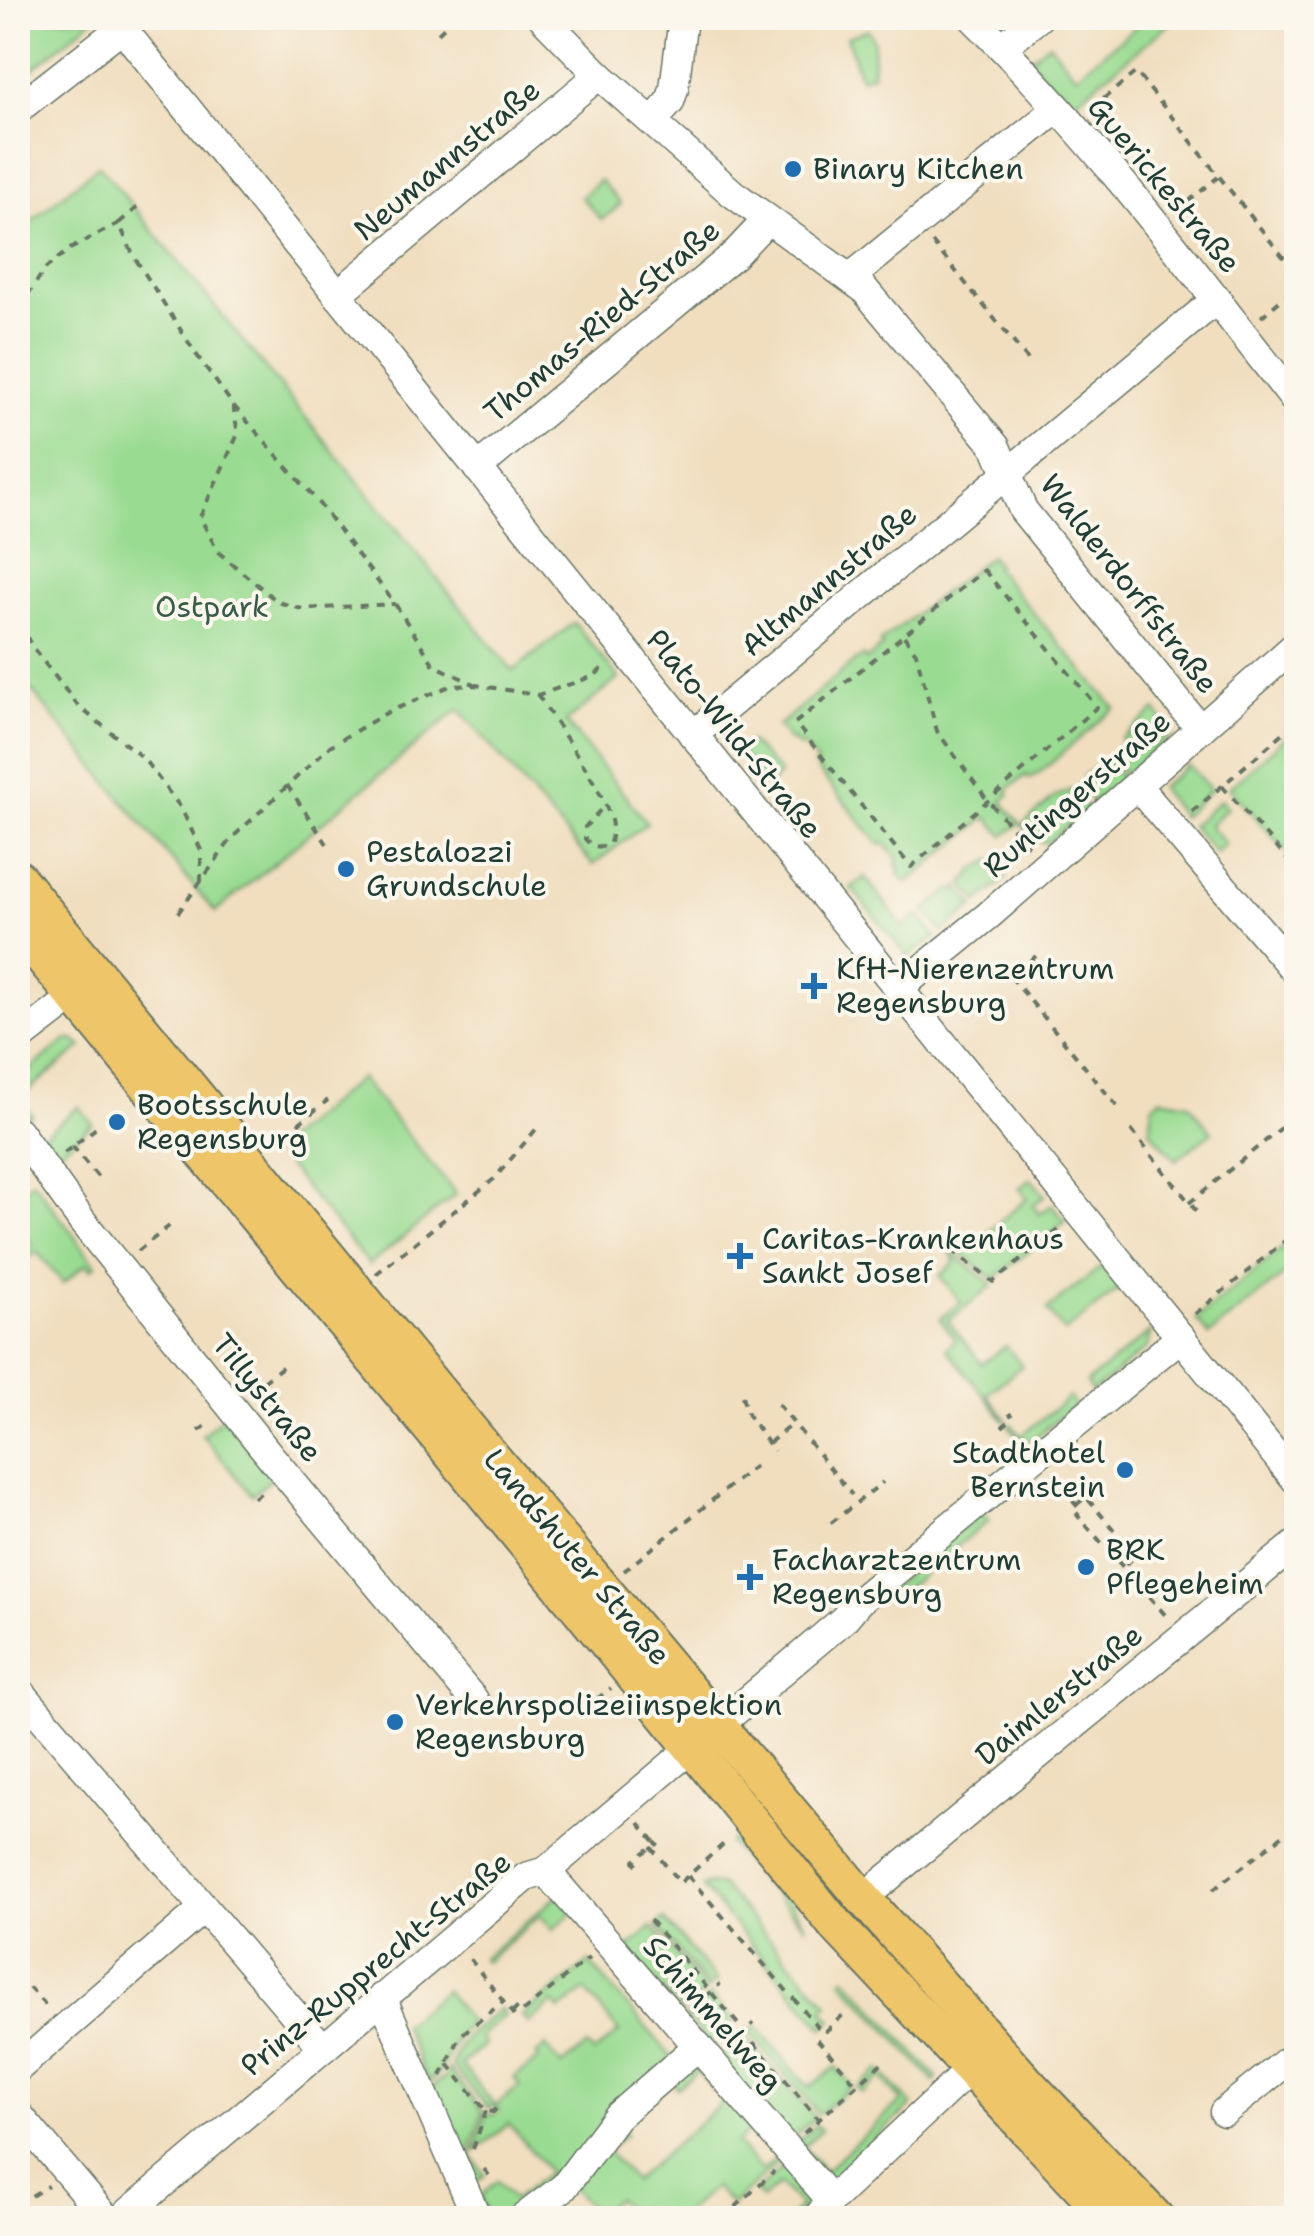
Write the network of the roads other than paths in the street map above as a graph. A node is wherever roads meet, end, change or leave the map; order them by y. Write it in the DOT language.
graph roads {
  1 [pos="544,18"];
  2 [pos="683,18"];
  3 [pos="973,18"];
  4 [pos="1038,18"];
  5 [pos="128,23"];
  6 [pos="1002,47"];
  7 [pos="599,75"];
  8 [pos="18,110"];
  9 [pos="1064,117"];
  10 [pos="653,121"];
  11 [pos="767,220"];
  12 [pos="851,277"];
  13 [pos="337,295"];
  14 [pos="1217,299"];
  15 [pos="1296,402"];
  16 [pos="477,468"];
  17 [pos="1006,474"];
  18 [pos="1296,645"];
  19 [pos="1200,729"];
  20 [pos="693,735"];
  21 [pos="1137,786"];
  22 [pos="18,878"];
  23 [pos="18,928"];
  24 [pos="1296,972"];
  25 [pos="87,987"];
  26 [pos="898,989"];
  27 [pos="18,1040"];
  28 [pos="18,1132"];
  29 [pos="1177,1333"];
  30 [pos="1296,1480"];
  31 [pos="1296,1544"];
  32 [pos="18,1689"];
  33 [pos="474,1700"];
  34 [pos="705,1735"];
  35 [pos="546,1871"];
  36 [pos="863,1898"];
  37 [pos="204,1908"];
  38 [pos="382,1997"];
  39 [pos="322,2048"];
  40 [pos="704,2053"];
  41 [pos="1296,2054"];
  42 [pos="18,2068"];
  43 [pos="968,2070"];
  44 [pos="1224,2112"];
  45 [pos="18,2114"];
  46 [pos="824,2209"];
  47 [pos="106,2218"];
  48 [pos="122,2218"];
  49 [pos="477,2218"];
  50 [pos="523,2218"];
  51 [pos="1110,2218"];
  52 [pos="1156,2218"];
  1 -- 7 [label="street, Walderdorffstraße"];
  2 -- 10 [label="street"];
  3 -- 6 [label="street, Guerickestraße"];
  4 -- 6 [label="street"];
  5 -- 8 [label="street"];
  5 -- 13 [label="street, Plato-Wild-Straße"];
  6 -- 9 [label="street, Guerickestraße"];
  7 -- 10 [label="street, Walderdorffstraße"];
  7 -- 13 [label="street, Neumannstraße"];
  9 -- 12 [label="street"];
  9 -- 14 [label="street, Guerickestraße"];
  10 -- 11 [label="street, Walderdorffstraße"];
  11 -- 12 [label="street, Walderdorffstraße"];
  11 -- 16 [label="street, Thomas-Ried-Straße"];
  12 -- 17 [label="street, Walderdorffstraße"];
  13 -- 16 [label="street, Plato-Wild-Straße"];
  14 -- 15 [label="street, Guerickestraße"];
  14 -- 17 [label="street, Altmannstraße"];
  16 -- 20 [label="street, Plato-Wild-Straße"];
  17 -- 19 [label="street, Walderdorffstraße"];
  17 -- 20 [label="street, Altmannstraße"];
  18 -- 19 [label="street, Runtingerstraße"];
  19 -- 21 [label="street, Runtingerstraße"];
  20 -- 26 [label="street, Plato-Wild-Straße"];
  21 -- 24 [label="street"];
  21 -- 26 [label="street, Runtingerstraße"];
  22 -- 25 [label="main road, Landshuter Straße"];
  23 -- 25 [label="main road, Landshuter Straße"];
  25 -- 27 [label="street"];
  25 -- 34 [label="main road, Landshuter Straße"];
  25 -- 34 [label="main road, Landshuter Straße"];
  26 -- 29 [label="street, Plato-Wild-Straße"];
  28 -- 33 [label="street, Tillystraße"];
  29 -- 30 [label="street, Plato-Wild-Straße"];
  29 -- 34 [label="street, Prinz-Rupprecht-Straße"];
  31 -- 36 [label="street, Daimlerstraße"];
  32 -- 37 [label="street"];
  34 -- 35 [label="street, Prinz-Rupprecht-Straße"];
  34 -- 36 [label="main road, Landshuter Straße"];
  34 -- 43 [label="main road, Landshuter Straße"];
  35 -- 38 [label="street, Prinz-Rupprecht-Straße"];
  35 -- 40 [label="street, Schimmelweg"];
  36 -- 52 [label="main road, Landshuter Straße"];
  37 -- 39 [label="street"];
  37 -- 42 [label="street"];
  38 -- 39 [label="street, Prinz-Rupprecht-Straße"];
  38 -- 49 [label="street"];
  39 -- 48 [label="street, Prinz-Rupprecht-Straße"];
  40 -- 46 [label="street, Schimmelweg"];
  40 -- 50 [label="street"];
  41 -- 44 [label="street"];
  43 -- 46 [label="street"];
  43 -- 51 [label="main road, Landshuter Straße"];
  45 -- 47 [label="street"];
}
